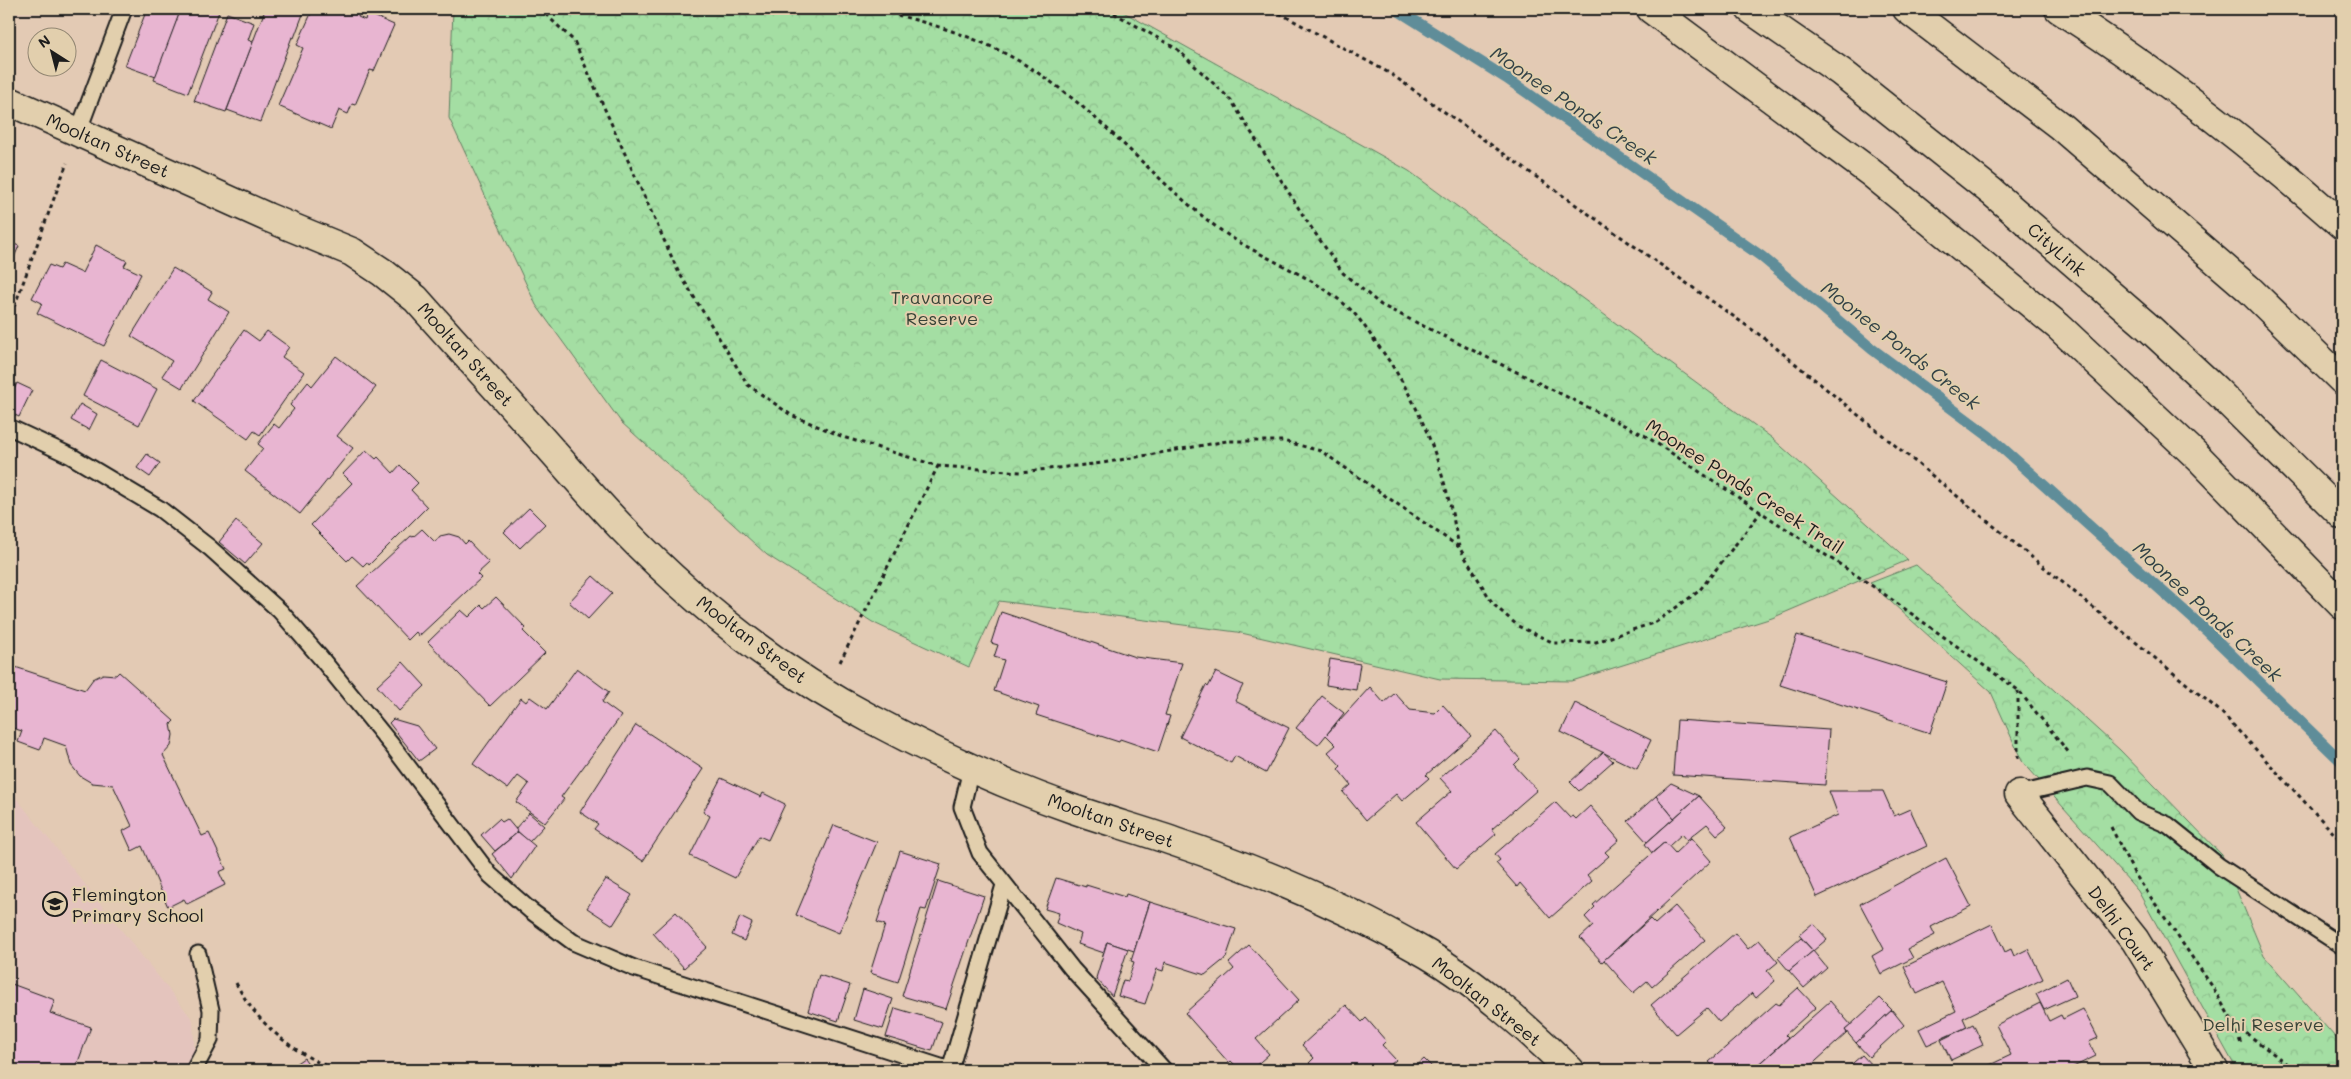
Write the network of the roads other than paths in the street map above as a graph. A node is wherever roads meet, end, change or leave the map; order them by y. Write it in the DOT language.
graph roads {
  1 [pos="124,9"];
  2 [pos="1651,9"];
  3 [pos="1750,9"];
  4 [pos="1907,9"];
  5 [pos="2059,9"];
  6 [pos="9,101"];
  7 [pos="78,132"];
  8 [pos="2342,225"];
  9 [pos="2342,380"];
  10 [pos="9,427"];
  11 [pos="2342,515"];
  12 [pos="2342,605"];
  13 [pos="971,769"];
  14 [pos="2019,794"];
  15 [pos="1004,885"];
  16 [pos="2342,946"];
  17 [pos="198,954"];
  18 [pos="194,1070"];
  19 [pos="1164,1070"];
  20 [pos="1570,1070"];
  21 [pos="2214,1070"];
  1 -- 7 [label="lane"];
  2 -- 12 [label="main road"];
  3 -- 11 [label="main road, CityLink"];
  4 -- 9 [label="main road"];
  5 -- 8 [label="main road"];
  6 -- 7 [label="main road, Mooltan Street"];
  7 -- 13 [label="main road, Mooltan Street"];
  10 -- 15 [label="lane"];
  13 -- 15 [label="lane"];
  13 -- 20 [label="main road, Mooltan Street"];
  14 -- 16 [label="lane"];
  14 -- 21 [label="main road, Delhi Court"];
  15 -- 19 [label="lane"];
  17 -- 18 [label="lane"];
}
